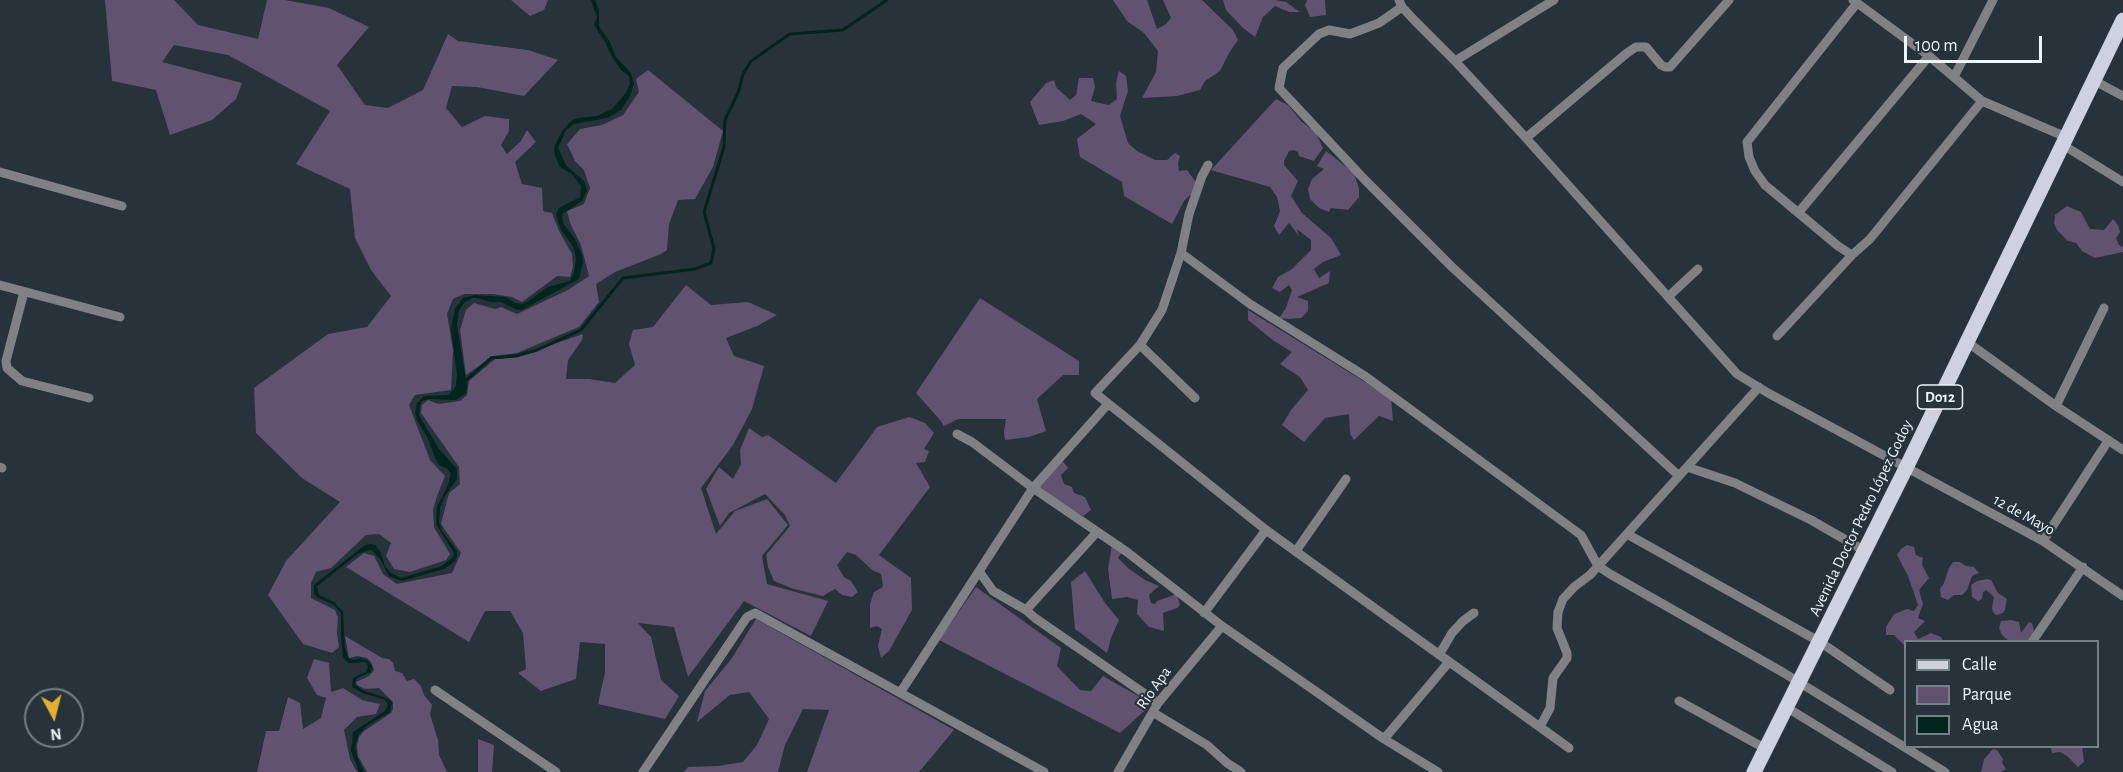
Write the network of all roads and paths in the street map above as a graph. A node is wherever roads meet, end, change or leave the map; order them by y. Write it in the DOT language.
graph roads {
  1 [pos="1554,0"];
  2 [pos="1729,0"];
  3 [pos="1993,0"];
  4 [pos="1400,3"];
  5 [pos="1862,3"];
  6 [pos="2123,20"];
  7 [pos="1929,56"];
  8 [pos="1455,61"];
  9 [pos="1954,77"];
  10 [pos="2093,80"];
  11 [pos="2123,96"];
  12 [pos="1982,101"];
  13 [pos="1526,138"];
  14 [pos="2065,141"];
  15 [pos="1208,165"];
  16 [pos="0,172"];
  17 [pos="2123,182"];
  18 [pos="122,206"];
  19 [pos="1799,212"];
  20 [pos="1181,253"];
  21 [pos="1852,255"];
  22 [pos="1698,269"];
  23 [pos="0,285"];
  24 [pos="24,292"];
  25 [pos="1669,296"];
  26 [pos="2104,308"];
  27 [pos="120,317"];
  28 [pos="1777,336"];
  29 [pos="1967,342"];
  30 [pos="1140,345"];
  31 [pos="1759,387"];
  32 [pos="1195,398"];
  33 [pos="89,399"];
  34 [pos="1108,404"];
  35 [pos="2056,406"];
  36 [pos="957,434"];
  37 [pos="2108,441"];
  38 [pos="2123,450"];
  39 [pos="1688,467"];
  40 [pos="1906,468"];
  41 [pos="1679,476"];
  42 [pos="1346,479"];
  43 [pos="1034,488"];
  44 [pos="1266,530"];
  45 [pos="1097,532"];
  46 [pos="1627,534"];
  47 [pos="2043,541"];
  48 [pos="1296,551"];
  49 [pos="1865,551"];
  50 [pos="1598,566"];
  51 [pos="2083,567"];
  52 [pos="979,571"];
  53 [pos="2123,596"];
  54 [pos="1026,610"];
  55 [pos="1474,613"];
  56 [pos="1204,614"];
  57 [pos="1222,626"];
  58 [pos="2033,640"];
  59 [pos="1820,642"];
  60 [pos="1438,655"];
  61 [pos="1449,662"];
  62 [pos="1800,683"];
  63 [pos="435,690"];
  64 [pos="1890,690"];
  65 [pos="900,693"];
  66 [pos="1678,701"];
  67 [pos="1158,703"];
  68 [pos="1786,706"];
  69 [pos="1154,713"];
  70 [pos="1540,727"];
  71 [pos="1384,739"];
  72 [pos="1904,747"];
  73 [pos="1569,748"];
  74 [pos="1906,748"];
  75 [pos="1766,749"];
  76 [pos="1435,771"];
  77 [pos="556,772"];
  78 [pos="643,772"];
  79 [pos="1044,772"];
  80 [pos="1118,772"];
  81 [pos="1241,772"];
  82 [pos="1754,772"];
  83 [pos="1892,772"];
  84 [pos="1945,772"];
  1 -- 8 [label="street"];
  2 -- 13 [label="street"];
  3 -- 9 [label="street"];
  4 -- 8 [label="street, 12 de Mayo"];
  4 -- 41 [label="street"];
  5 -- 7 [label="street"];
  5 -- 19 [label="street"];
  6 -- 10 [label="main road, Avenida Doctor Pedro López Godoy / D012"];
  7 -- 9 [label="street"];
  7 -- 19 [label="street"];
  8 -- 13 [label="street, 12 de Mayo"];
  9 -- 12 [label="street"];
  10 -- 11 [label="street"];
  10 -- 14 [label="main road, Avenida Doctor Pedro López Godoy / D012"];
  12 -- 14 [label="street"];
  12 -- 21 [label="street"];
  13 -- 25 [label="street, 12 de Mayo"];
  14 -- 17 [label="street"];
  14 -- 29 [label="main road, Avenida Doctor Pedro López Godoy / D012"];
  15 -- 20 [label="street"];
  16 -- 18 [label="street"];
  19 -- 21 [label="street"];
  20 -- 30 [label="street"];
  20 -- 50 [label="street"];
  21 -- 28 [label="street"];
  22 -- 25 [label="street"];
  23 -- 24 [label="street"];
  24 -- 27 [label="street"];
  24 -- 33 [label="street"];
  25 -- 31 [label="street, 12 de Mayo"];
  26 -- 35 [label="street"];
  29 -- 35 [label="street"];
  29 -- 40 [label="main road, Avenida Doctor Pedro López Godoy / D012"];
  30 -- 32 [label="street"];
  30 -- 34 [label="street"];
  31 -- 39 [label="street"];
  31 -- 40 [label="street, 12 de Mayo"];
  34 -- 43 [label="street"];
  34 -- 44 [label="street"];
  35 -- 37 [label="street"];
  36 -- 43 [label="street"];
  37 -- 38 [label="street"];
  37 -- 47 [label="street"];
  39 -- 41 [label="street"];
  39 -- 49 [label="street"];
  40 -- 47 [label="street, 12 de Mayo"];
  40 -- 49 [label="main road, Avenida Doctor Pedro López Godoy / D012"];
  41 -- 46 [label="street"];
  42 -- 48 [label="street"];
  43 -- 45 [label="street"];
  43 -- 52 [label="street"];
  44 -- 48 [label="street"];
  44 -- 56 [label="street"];
  45 -- 54 [label="street"];
  45 -- 56 [label="street"];
  46 -- 50 [label="street"];
  46 -- 59 [label="street"];
  47 -- 51 [label="street, 12 de Mayo"];
  48 -- 60 [label="street"];
  49 -- 59 [label="main road, Avenida Doctor Pedro López Godoy / D012"];
  50 -- 62 [label="street"];
  50 -- 70 [label="street"];
  51 -- 53 [label="street, 12 de Mayo"];
  51 -- 58 [label="street"];
  52 -- 54 [label="street"];
  52 -- 65 [label="street"];
  54 -- 67 [label="street"];
  55 -- 60 [label="street"];
  56 -- 57 [label="street"];
  57 -- 67 [label="street, Rio Apa"];
  57 -- 71 [label="street"];
  59 -- 62 [label="main road, Avenida Doctor Pedro López Godoy / D012"];
  59 -- 64 [label="street"];
  60 -- 61 [label="street"];
  61 -- 70 [label="street"];
  61 -- 71 [label="street"];
  62 -- 68 [label="main road, Avenida Doctor Pedro López Godoy / D012"];
  62 -- 72 [label="street"];
  63 -- 77 [label="street"];
  65 -- 78 [label="street"];
  65 -- 79 [label="street"];
  66 -- 75 [label="street"];
  67 -- 69 [label="street, Rio Apa"];
  68 -- 75 [label="main road, Avenida Doctor Pedro López Godoy / D012"];
  68 -- 83 [label="street"];
  69 -- 80 [label="street, Rio Apa"];
  69 -- 81 [label="street"];
  70 -- 73 [label="street"];
  71 -- 76 [label="street"];
  74 -- 84 [label="street"];
  75 -- 82 [label="main road, Avenida Doctor Pedro López Godoy / D012"];
}
